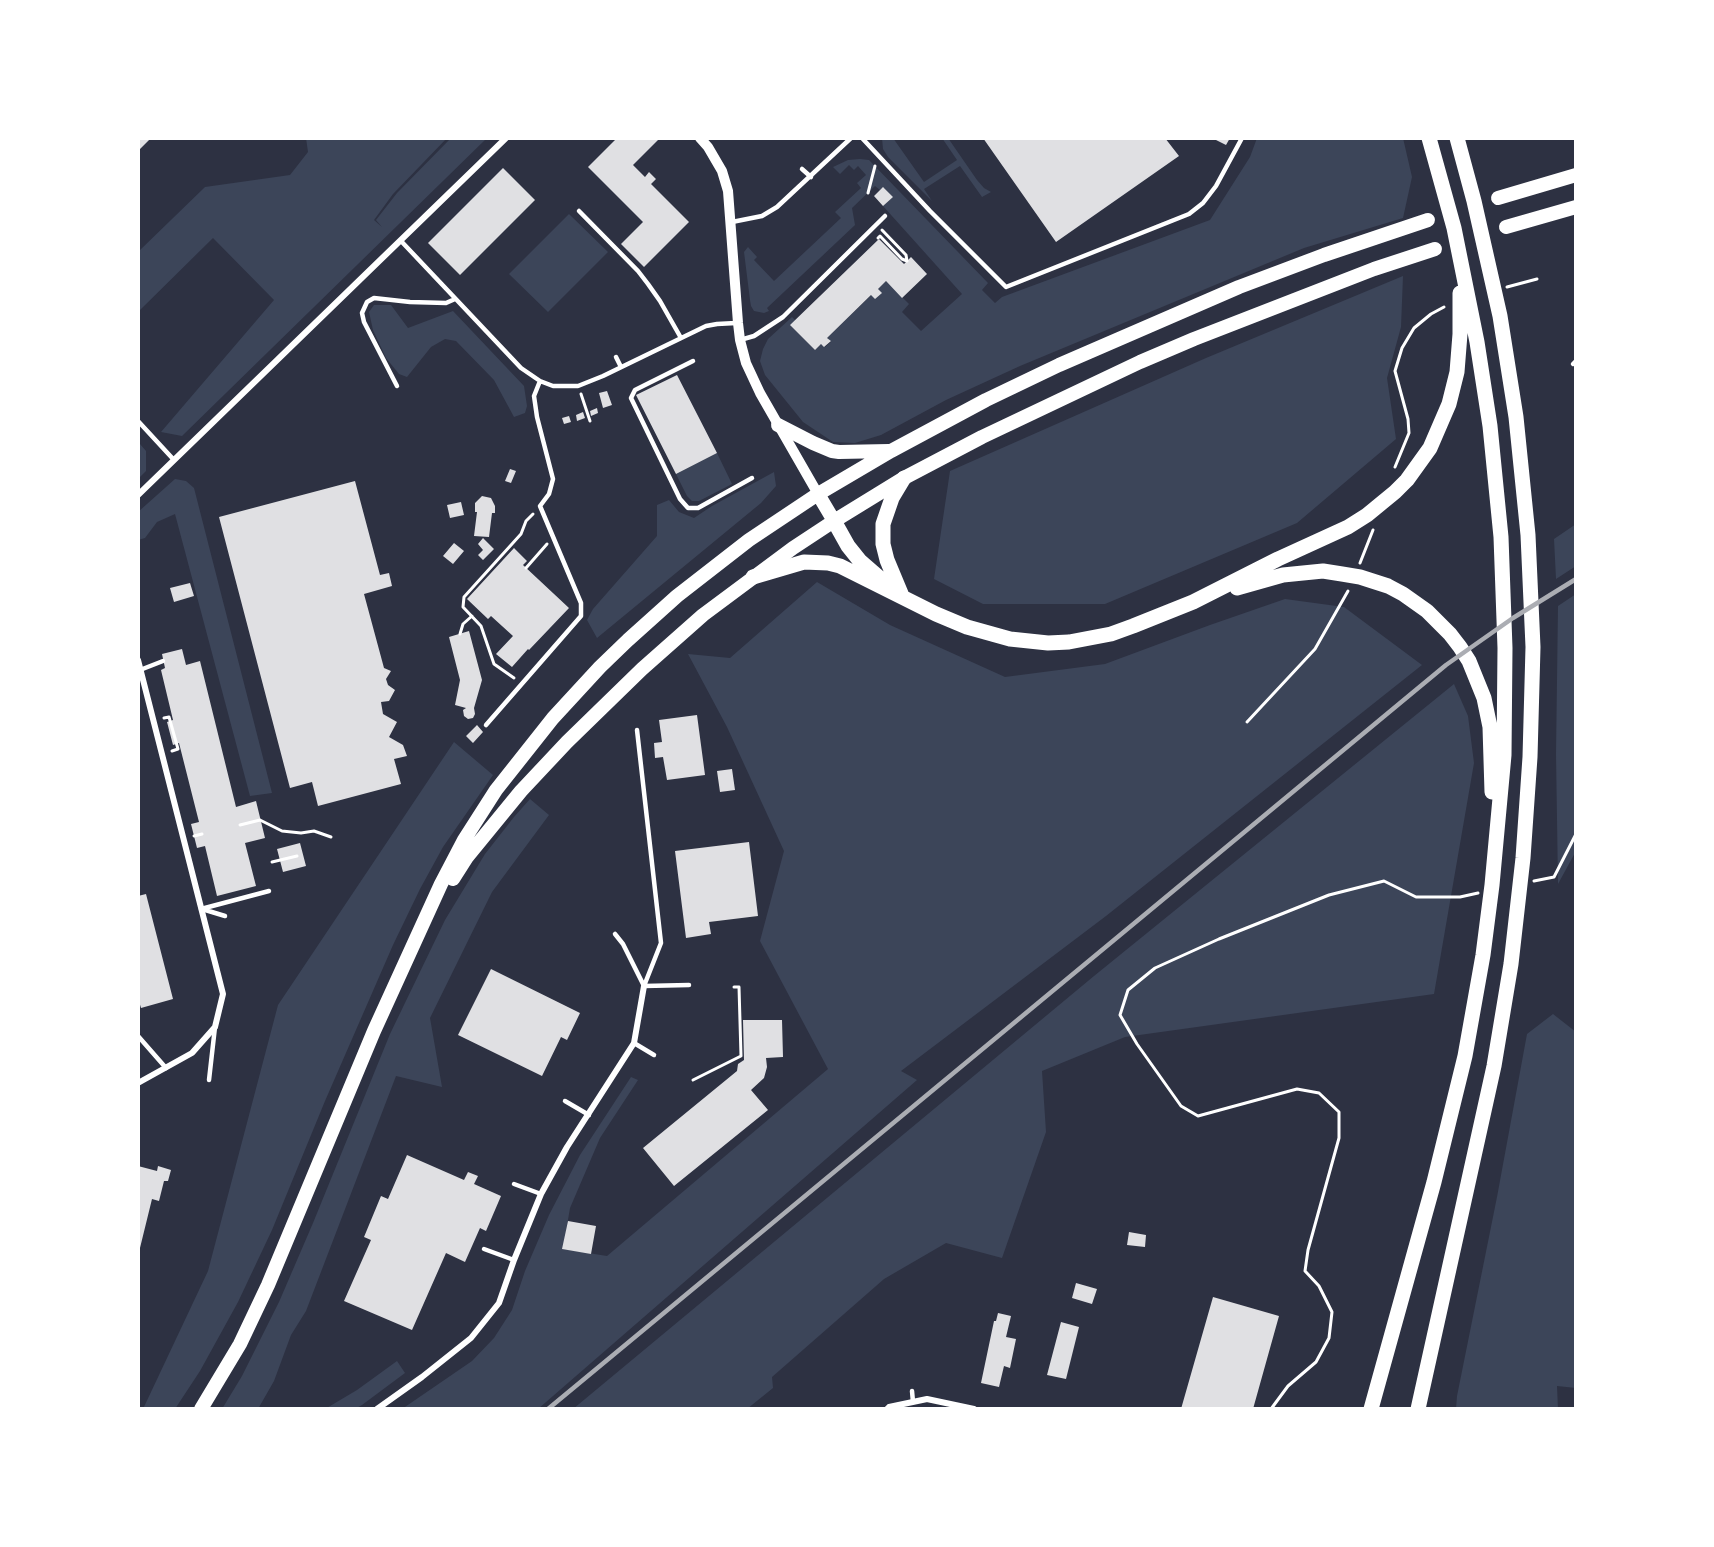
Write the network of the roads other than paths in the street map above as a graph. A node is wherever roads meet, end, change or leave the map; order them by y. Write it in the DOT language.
graph roads {
  1 [pos="506,138"];
  2 [pos="700,138"];
  3 [pos="851,138"];
  4 [pos="862,138"];
  5 [pos="1242,138"];
  6 [pos="1429,138"];
  7 [pos="1457,138"];
  8 [pos="821,167"];
  9 [pos="802,169"];
  10 [pos="827,173"];
  11 [pos="1576,175"];
  12 [pos="811,177"];
  13 [pos="1498,198"];
  14 [pos="1576,207"];
  15 [pos="579,211"];
  16 [pos="885,216"];
  17 [pos="1428,220"];
  18 [pos="732,222"];
  19 [pos="1506,227"];
  20 [pos="401,241"];
  21 [pos="1435,249"];
  22 [pos="1460,260"];
  23 [pos="654,281"];
  24 [pos="648,284"];
  25 [pos="456,299"];
  26 [pos="488,321"];
  27 [pos="738,323"];
  28 [pos="482,327"];
  29 [pos="681,338"];
  30 [pos="740,340"];
  31 [pos="616,357"];
  32 [pos="693,362"];
  33 [pos="621,367"];
  34 [pos="540,381"];
  35 [pos="397,386"];
  36 [pos="138,421"];
  37 [pos="778,425"];
  38 [pos="891,451"];
  39 [pos="174,460"];
  40 [pos="752,478"];
  41 [pos="904,478"];
  42 [pos="818,494"];
  43 [pos="138,495"];
  44 [pos="834,521"];
  45 [pos="753,577"];
  46 [pos="902,596"];
  47 [pos="1193,602"];
  48 [pos="138,660"];
  49 [pos="164,661"];
  50 [pos="141,670"];
  51 [pos="486,725"];
  52 [pos="636,730"];
  53 [pos="1486,889"];
  54 [pos="269,891"];
  55 [pos="201,909"];
  56 [pos="225,916"];
  57 [pos="615,934"];
  58 [pos="410,953"];
  59 [pos="644,986"];
  60 [pos="689,986"];
  61 [pos="215,1027"];
  62 [pos="138,1036"];
  63 [pos="634,1043"];
  64 [pos="654,1055"];
  65 [pos="166,1068"];
  66 [pos="209,1080"];
  67 [pos="138,1083"];
  68 [pos="565,1101"];
  69 [pos="589,1114"];
  70 [pos="514,1184"];
  71 [pos="541,1194"];
  72 [pos="484,1249"];
  73 [pos="514,1260"];
  74 [pos="912,1391"];
  75 [pos="914,1402"];
  76 [pos="201,1409"];
  77 [pos="376,1409"];
  78 [pos="887,1409"];
  79 [pos="974,1409"];
  80 [pos="1371,1409"];
  81 [pos="1419,1409"];
  1 -- 20 [label="street"];
  2 -- 18 [label="street"];
  3 -- 8 [label="lane"];
  4 -- 5 [label="lane"];
  6 -- 22 [label="highway"];
  7 -- 81 [label="highway"];
  8 -- 10 [label="lane"];
  8 -- 12 [label="lane"];
  9 -- 12 [label="lane"];
  11 -- 13 [label="main road"];
  12 -- 18 [label="lane"];
  14 -- 19 [label="main road"];
  15 -- 24 [label="lane"];
  16 -- 30 [label="lane"];
  17 -- 38 [label="main road"];
  18 -- 27 [label="street"];
  20 -- 25 [label="lane"];
  20 -- 39 [label="street"];
  21 -- 41 [label="main road"];
  22 -- 47 [label="highway"];
  22 -- 53 [label="highway"];
  23 -- 24 [label="lane"];
  24 -- 29 [label="lane"];
  25 -- 28 [label="lane"];
  25 -- 35 [label="lane"];
  26 -- 28 [label="lane"];
  27 -- 29 [label="lane"];
  27 -- 30 [label="street"];
  28 -- 34 [label="lane"];
  29 -- 33 [label="lane"];
  30 -- 37 [label="street"];
  31 -- 33 [label="lane"];
  32 -- 40 [label="lane"];
  33 -- 34 [label="lane"];
  34 -- 51 [label="lane"];
  36 -- 39 [label="lane"];
  37 -- 38 [label="main road"];
  37 -- 42 [label="street"];
  38 -- 42 [label="main road"];
  39 -- 43 [label="street"];
  41 -- 44 [label="main road"];
  41 -- 46 [label="highway"];
  42 -- 44 [label="main road"];
  42 -- 58 [label="main road"];
  44 -- 45 [label="main road"];
  44 -- 46 [label="highway"];
  45 -- 46 [label="highway"];
  45 -- 58 [label="main road"];
  46 -- 47 [label="highway"];
  47 -- 53 [label="highway"];
  48 -- 50 [label="street"];
  49 -- 50 [label="lane"];
  50 -- 55 [label="street"];
  52 -- 59 [label="lane"];
  53 -- 80 [label="highway"];
  54 -- 55 [label="lane"];
  55 -- 56 [label="lane"];
  55 -- 61 [label="street"];
  57 -- 59 [label="lane"];
  58 -- 76 [label="main road"];
  59 -- 60 [label="lane"];
  59 -- 63 [label="street"];
  61 -- 65 [label="street"];
  61 -- 66 [label="lane"];
  62 -- 65 [label="lane"];
  63 -- 64 [label="lane"];
  63 -- 69 [label="street"];
  65 -- 67 [label="street"];
  68 -- 69 [label="lane"];
  69 -- 71 [label="street"];
  70 -- 71 [label="lane"];
  71 -- 73 [label="street"];
  72 -- 73 [label="lane"];
  73 -- 77 [label="street"];
  74 -- 75 [label="lane"];
  75 -- 78 [label="street"];
  75 -- 79 [label="street"];
}
